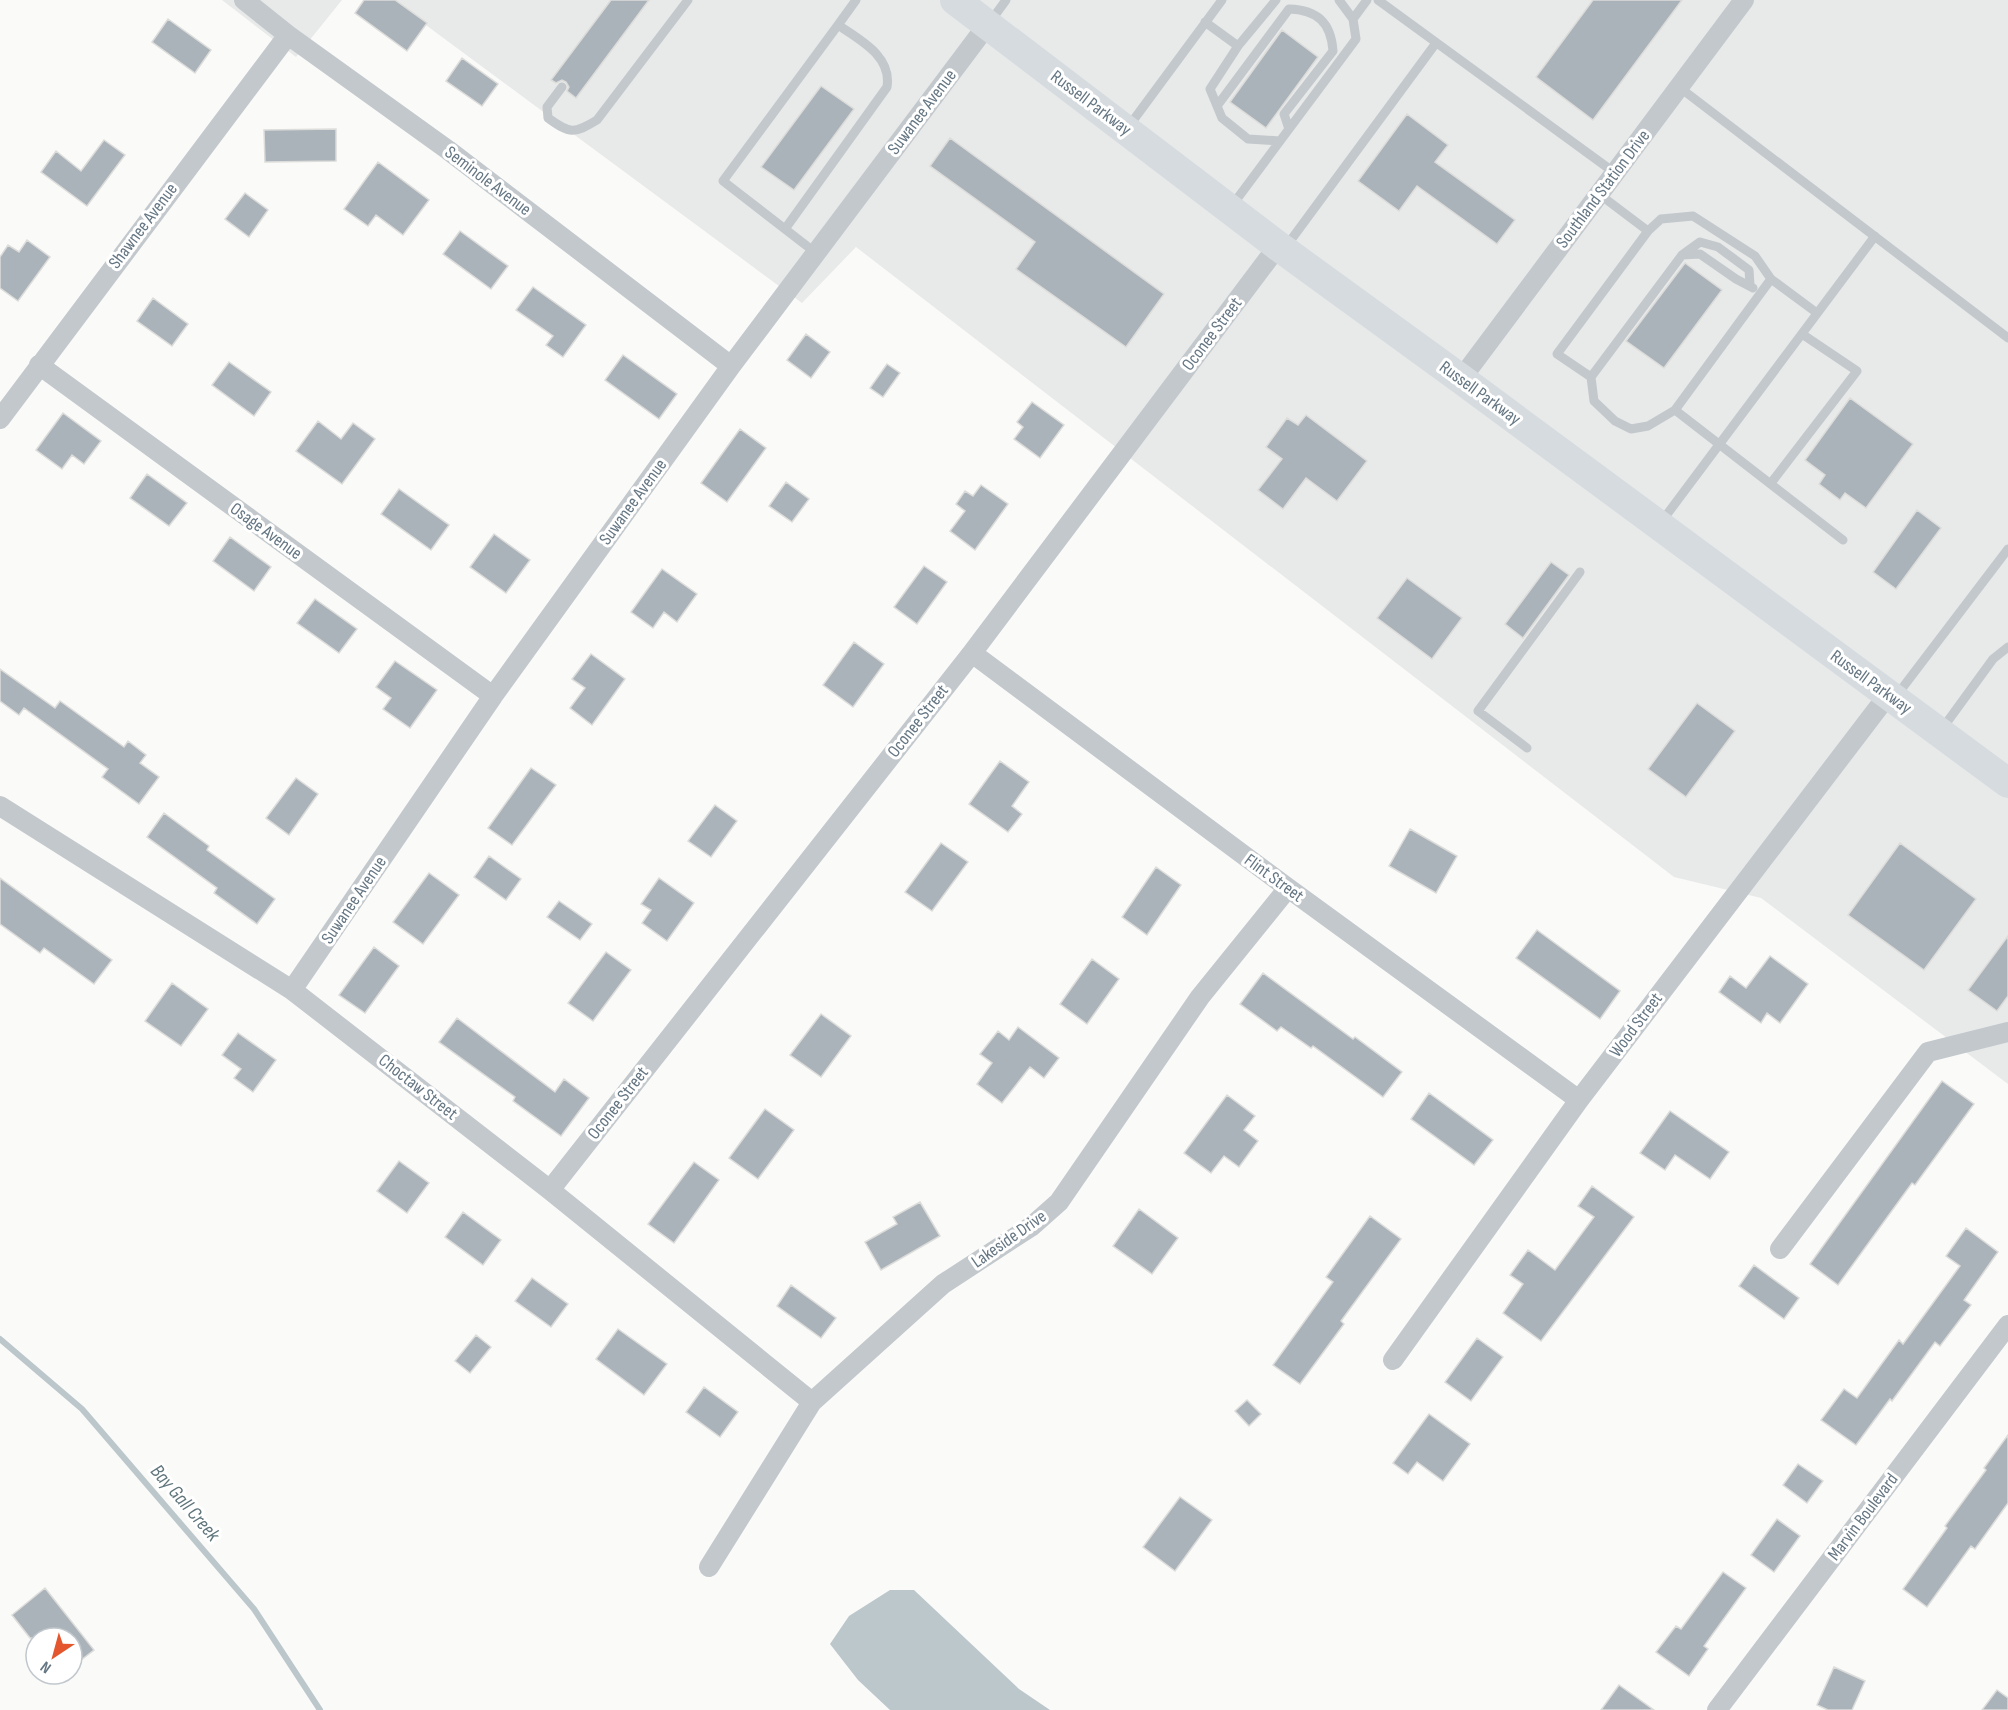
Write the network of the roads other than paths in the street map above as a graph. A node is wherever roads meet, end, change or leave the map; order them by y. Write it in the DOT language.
graph roads {
  1 [pos="244,0"];
  2 [pos="688,0"];
  3 [pos="856,0"];
  4 [pos="955,0"];
  5 [pos="1006,0"];
  6 [pos="1222,0"];
  7 [pos="1276,0"];
  8 [pos="1339,0"];
  9 [pos="1367,0"];
  10 [pos="1378,0"];
  11 [pos="1744,0"];
  12 [pos="1353,19"];
  13 [pos="1205,22"];
  14 [pos="988,24"];
  15 [pos="838,25"];
  16 [pos="288,35"];
  17 [pos="1436,43"];
  18 [pos="1238,46"];
  19 [pos="561,87"];
  20 [pos="1679,87"];
  21 [pos="1217,106"];
  22 [pos="1126,129"];
  23 [pos="1289,129"];
  24 [pos="1280,141"];
  25 [pos="1615,173"];
  26 [pos="1599,194"];
  27 [pos="1230,209"];
  28 [pos="785,229"];
  29 [pos="1648,231"];
  30 [pos="1875,236"];
  31 [pos="1281,248"];
  32 [pos="816,252"];
  33 [pos="1682,255"];
  34 [pos="1771,279"];
  35 [pos="1750,285"];
  36 [pos="1759,294"];
  37 [pos="1817,313"];
  38 [pos="1802,334"];
  39 [pos="2008,338"];
  40 [pos="39,365"];
  41 [pos="731,366"];
  42 [pos="1590,377"];
  43 [pos="1461,379"];
  44 [pos="1675,410"];
  45 [pos="0,419"];
  46 [pos="1720,443"];
  47 [pos="1770,483"];
  48 [pos="1659,525"];
  49 [pos="1843,540"];
  50 [pos="2008,549"];
  51 [pos="1580,572"];
  52 [pos="2008,647"];
  53 [pos="972,653"];
  54 [pos="493,696"];
  55 [pos="1891,697"];
  56 [pos="1939,733"];
  57 [pos="1527,748"];
  58 [pos="2008,783"];
  59 [pos="0,806"];
  60 [pos="1288,888"];
  61 [pos="292,990"];
  62 [pos="2008,1032"];
  63 [pos="1579,1100"];
  64 [pos="550,1190"];
  65 [pos="1780,1248"];
  66 [pos="2008,1325"];
  67 [pos="1393,1360"];
  68 [pos="812,1402"];
  69 [pos="709,1567"];
  70 [pos="1717,1710"];
  1 -- 16 [label="street, Seminole Avenue"];
  2 -- 19 [label="lane"];
  3 -- 15 [label="lane"];
  4 -- 14 [label="main road, Russell Parkway"];
  5 -- 14 [label="lane"];
  6 -- 13 [label="lane"];
  7 -- 18 [label="lane"];
  8 -- 12 [label="lane"];
  9 -- 12 [label="lane"];
  10 -- 17 [label="lane"];
  11 -- 20 [label="street, Southland Station Drive"];
  12 -- 23 [label="lane"];
  13 -- 18 [label="lane"];
  13 -- 22 [label="lane"];
  14 -- 22 [label="main road, Russell Parkway"];
  14 -- 32 [label="street, Suwanee Avenue"];
  15 -- 28 [label="lane"];
  15 -- 28 [label="lane"];
  16 -- 40 [label="street, Shawnee Avenue"];
  16 -- 41 [label="street, Seminole Avenue"];
  17 -- 25 [label="lane"];
  17 -- 31 [label="lane"];
  18 -- 21 [label="lane"];
  20 -- 25 [label="street, Southland Station Drive"];
  20 -- 30 [label="lane"];
  21 -- 23 [label="lane"];
  21 -- 24 [label="lane"];
  22 -- 27 [label="main road, Russell Parkway"];
  23 -- 24 [label="lane"];
  24 -- 27 [label="lane"];
  25 -- 26 [label="street, Southland Station Drive"];
  26 -- 29 [label="lane"];
  26 -- 43 [label="street, Southland Station Drive"];
  27 -- 31 [label="main road, Russell Parkway"];
  28 -- 32 [label="lane"];
  29 -- 34 [label="lane"];
  29 -- 42 [label="lane"];
  30 -- 37 [label="lane"];
  30 -- 39 [label="lane"];
  31 -- 43 [label="main road, Russell Parkway"];
  31 -- 53 [label="street, Oconee Street"];
  32 -- 41 [label="street, Suwanee Avenue"];
  33 -- 35 [label="lane"];
  33 -- 35 [label="lane"];
  33 -- 42 [label="lane"];
  34 -- 36 [label="lane"];
  34 -- 37 [label="lane"];
  35 -- 36 [label="lane"];
  36 -- 44 [label="lane"];
  37 -- 38 [label="lane"];
  38 -- 46 [label="lane"];
  38 -- 47 [label="lane"];
  40 -- 45 [label="street, Shawnee Avenue"];
  40 -- 54 [label="street, Osage Avenue"];
  41 -- 54 [label="street, Suwanee Avenue"];
  42 -- 44 [label="lane"];
  43 -- 48 [label="main road, Russell Parkway"];
  44 -- 46 [label="lane"];
  46 -- 47 [label="lane"];
  46 -- 48 [label="lane"];
  47 -- 49 [label="lane"];
  48 -- 55 [label="main road, Russell Parkway"];
  50 -- 55 [label="lane"];
  51 -- 57 [label="lane"];
  52 -- 56 [label="lane"];
  53 -- 60 [label="street, Flint Street"];
  53 -- 64 [label="street, Oconee Street"];
  54 -- 61 [label="street, Suwanee Avenue"];
  55 -- 56 [label="main road, Russell Parkway"];
  55 -- 63 [label="street, Wood Street"];
  56 -- 58 [label="main road, Russell Parkway"];
  59 -- 61 [label="street, Choctaw Street"];
  60 -- 63 [label="street, Flint Street"];
  60 -- 68 [label="street, Lakeside Drive"];
  61 -- 64 [label="street, Choctaw Street"];
  62 -- 65 [label="street"];
  63 -- 67 [label="street, Wood Street"];
  64 -- 68 [label="street, Choctaw Street"];
  66 -- 70 [label="street, Marvin Boulevard"];
  68 -- 69 [label="street, Lakeside Drive"];
}
